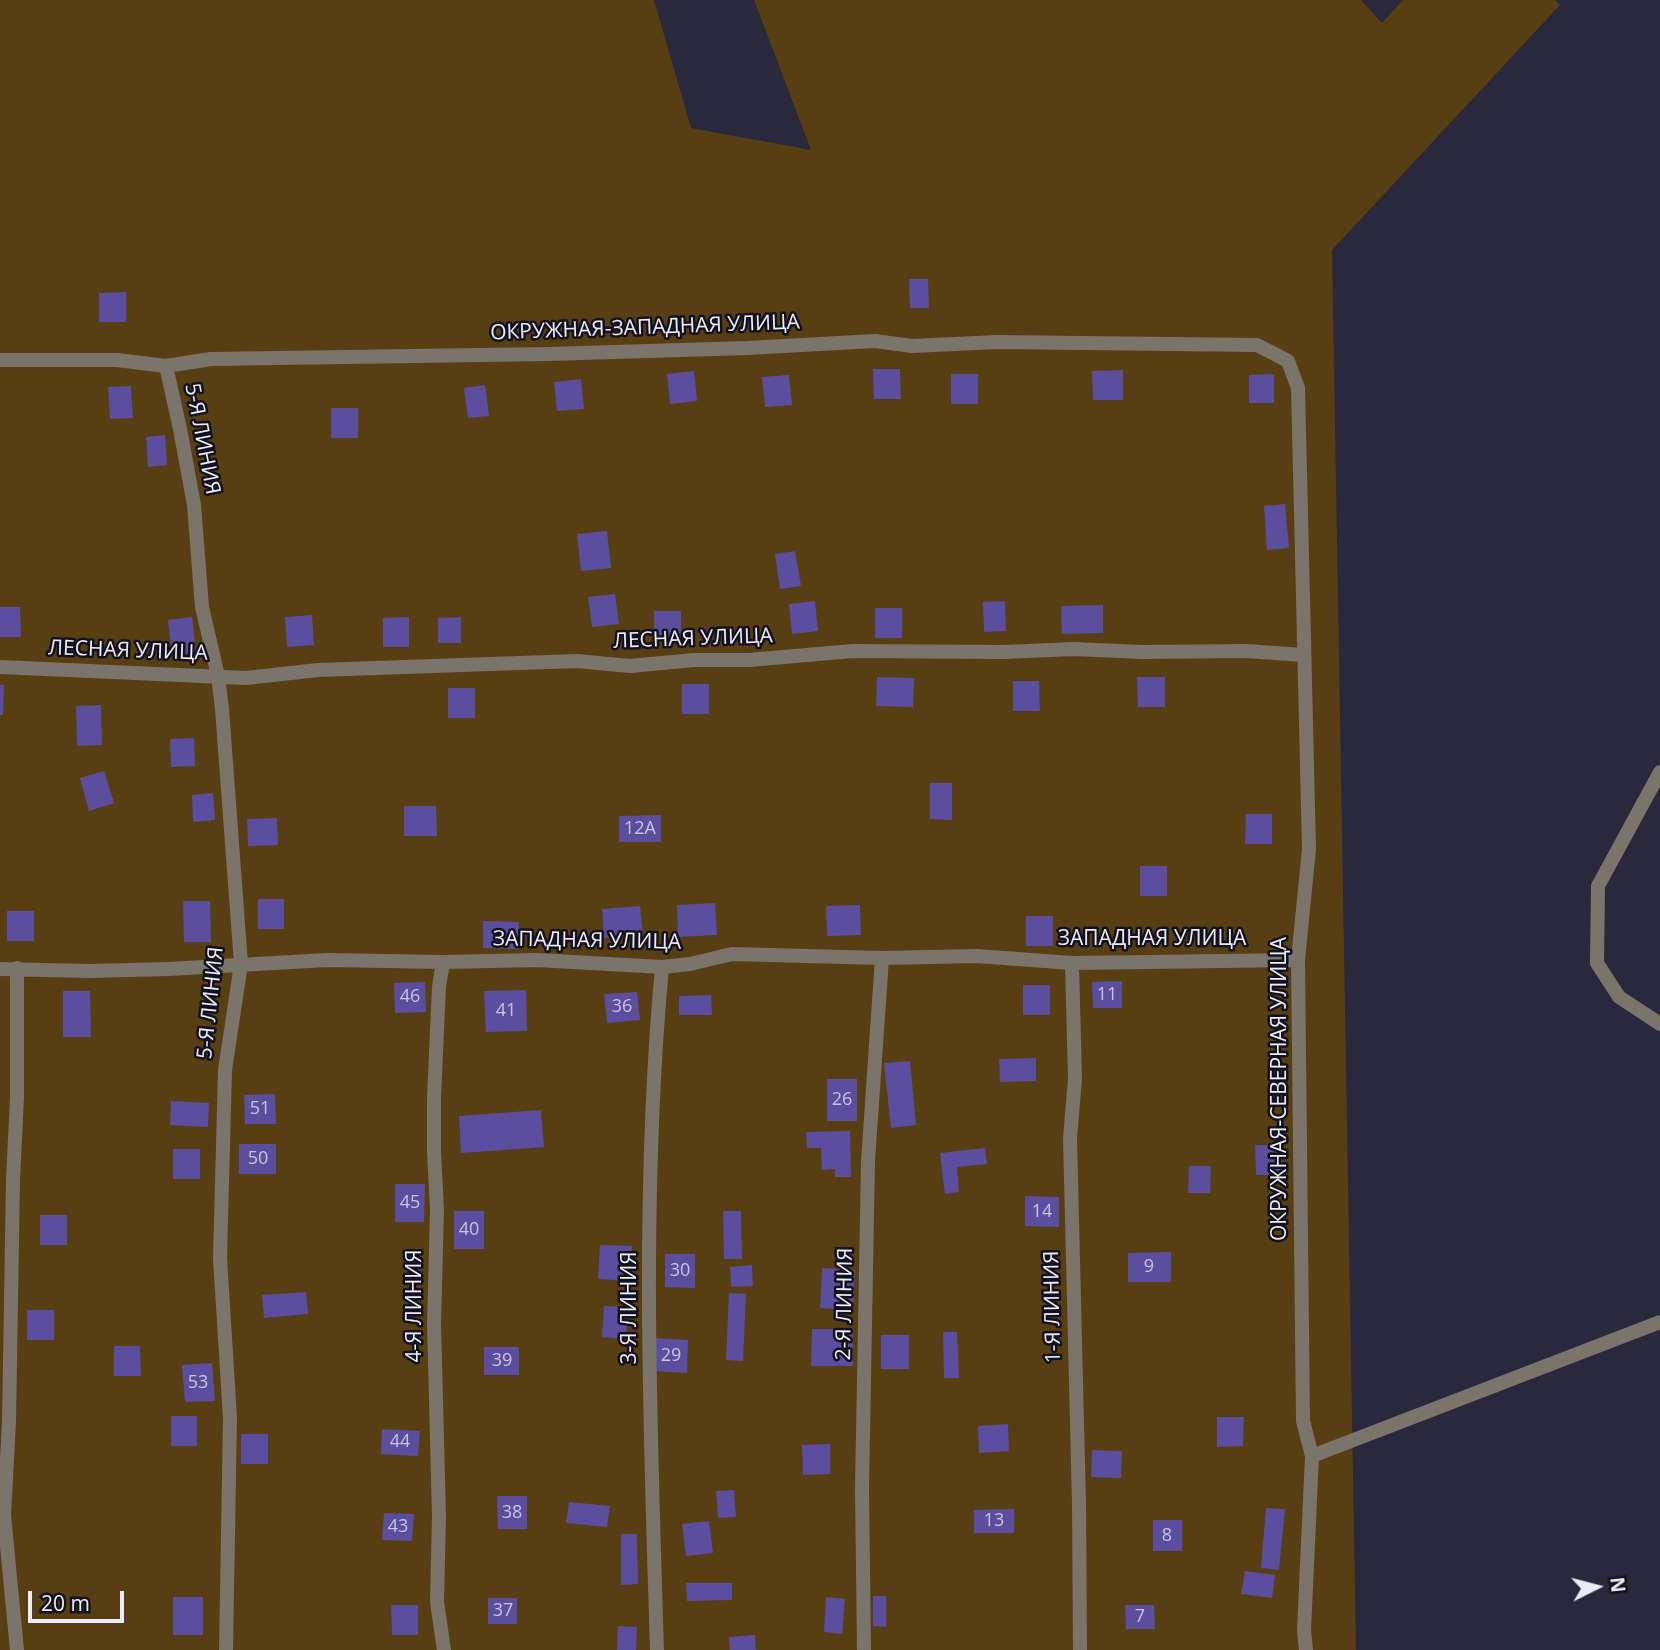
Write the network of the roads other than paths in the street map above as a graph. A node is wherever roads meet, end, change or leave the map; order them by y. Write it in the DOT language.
graph roads {
  1 [pos="0,360"];
  2 [pos="1288,361"];
  3 [pos="166,366"];
  4 [pos="1303,655"];
  5 [pos="0,667"];
  6 [pos="218,676"];
  7 [pos="1660,772"];
  8 [pos="882,958"];
  9 [pos="1298,960"];
  10 [pos="443,962"];
  11 [pos="1072,963"];
  12 [pos="241,964"];
  13 [pos="662,967"];
  14 [pos="0,968"];
  15 [pos="17,968"];
  16 [pos="1660,1024"];
  17 [pos="1660,1322"];
  18 [pos="1312,1456"];
  19 [pos="17,1650"];
  20 [pos="226,1650"];
  21 [pos="444,1650"];
  22 [pos="657,1650"];
  23 [pos="864,1650"];
  24 [pos="1080,1650"];
  25 [pos="1306,1650"];
  1 -- 3 [label="street, ОКРУЖНАЯ-ЗАПАДНАЯ УЛИЦА"];
  2 -- 3 [label="street, ОКРУЖНАЯ-ЗАПАДНАЯ УЛИЦА"];
  2 -- 4 [label="street, ОКРУЖНАЯ-СЕВЕРНАЯ УЛИЦА"];
  3 -- 6 [label="street, 5-Я ЛИНИЯ"];
  4 -- 6 [label="street, ЛЕСНАЯ УЛИЦА"];
  4 -- 9 [label="street, ОКРУЖНАЯ-СЕВЕРНАЯ УЛИЦА"];
  5 -- 6 [label="street, ЛЕСНАЯ УЛИЦА"];
  6 -- 12 [label="street, 5-Я ЛИНИЯ"];
  7 -- 16 [label="street"];
  8 -- 11 [label="street, ЗАПАДНАЯ УЛИЦА"];
  8 -- 13 [label="street, ЗАПАДНАЯ УЛИЦА"];
  8 -- 23 [label="street, 2-Я ЛИНИЯ"];
  9 -- 11 [label="street, ЗАПАДНАЯ УЛИЦА"];
  9 -- 18 [label="street, ОКРУЖНАЯ-СЕВЕРНАЯ УЛИЦА"];
  10 -- 12 [label="street, ЗАПАДНАЯ УЛИЦА"];
  10 -- 13 [label="street, ЗАПАДНАЯ УЛИЦА"];
  10 -- 21 [label="street, 4-Я ЛИНИЯ"];
  11 -- 24 [label="street, 1-Я ЛИНИЯ"];
  12 -- 15 [label="street, ЗАПАДНАЯ УЛИЦА"];
  12 -- 20 [label="street, 5-Я ЛИНИЯ"];
  13 -- 22 [label="street, 3-Я ЛИНИЯ"];
  14 -- 15 [label="street, ЗАПАДНАЯ УЛИЦА"];
  15 -- 19 [label="street"];
  17 -- 18 [label="street"];
  18 -- 25 [label="street, ОКРУЖНАЯ-СЕВЕРНАЯ УЛИЦА"];
}
